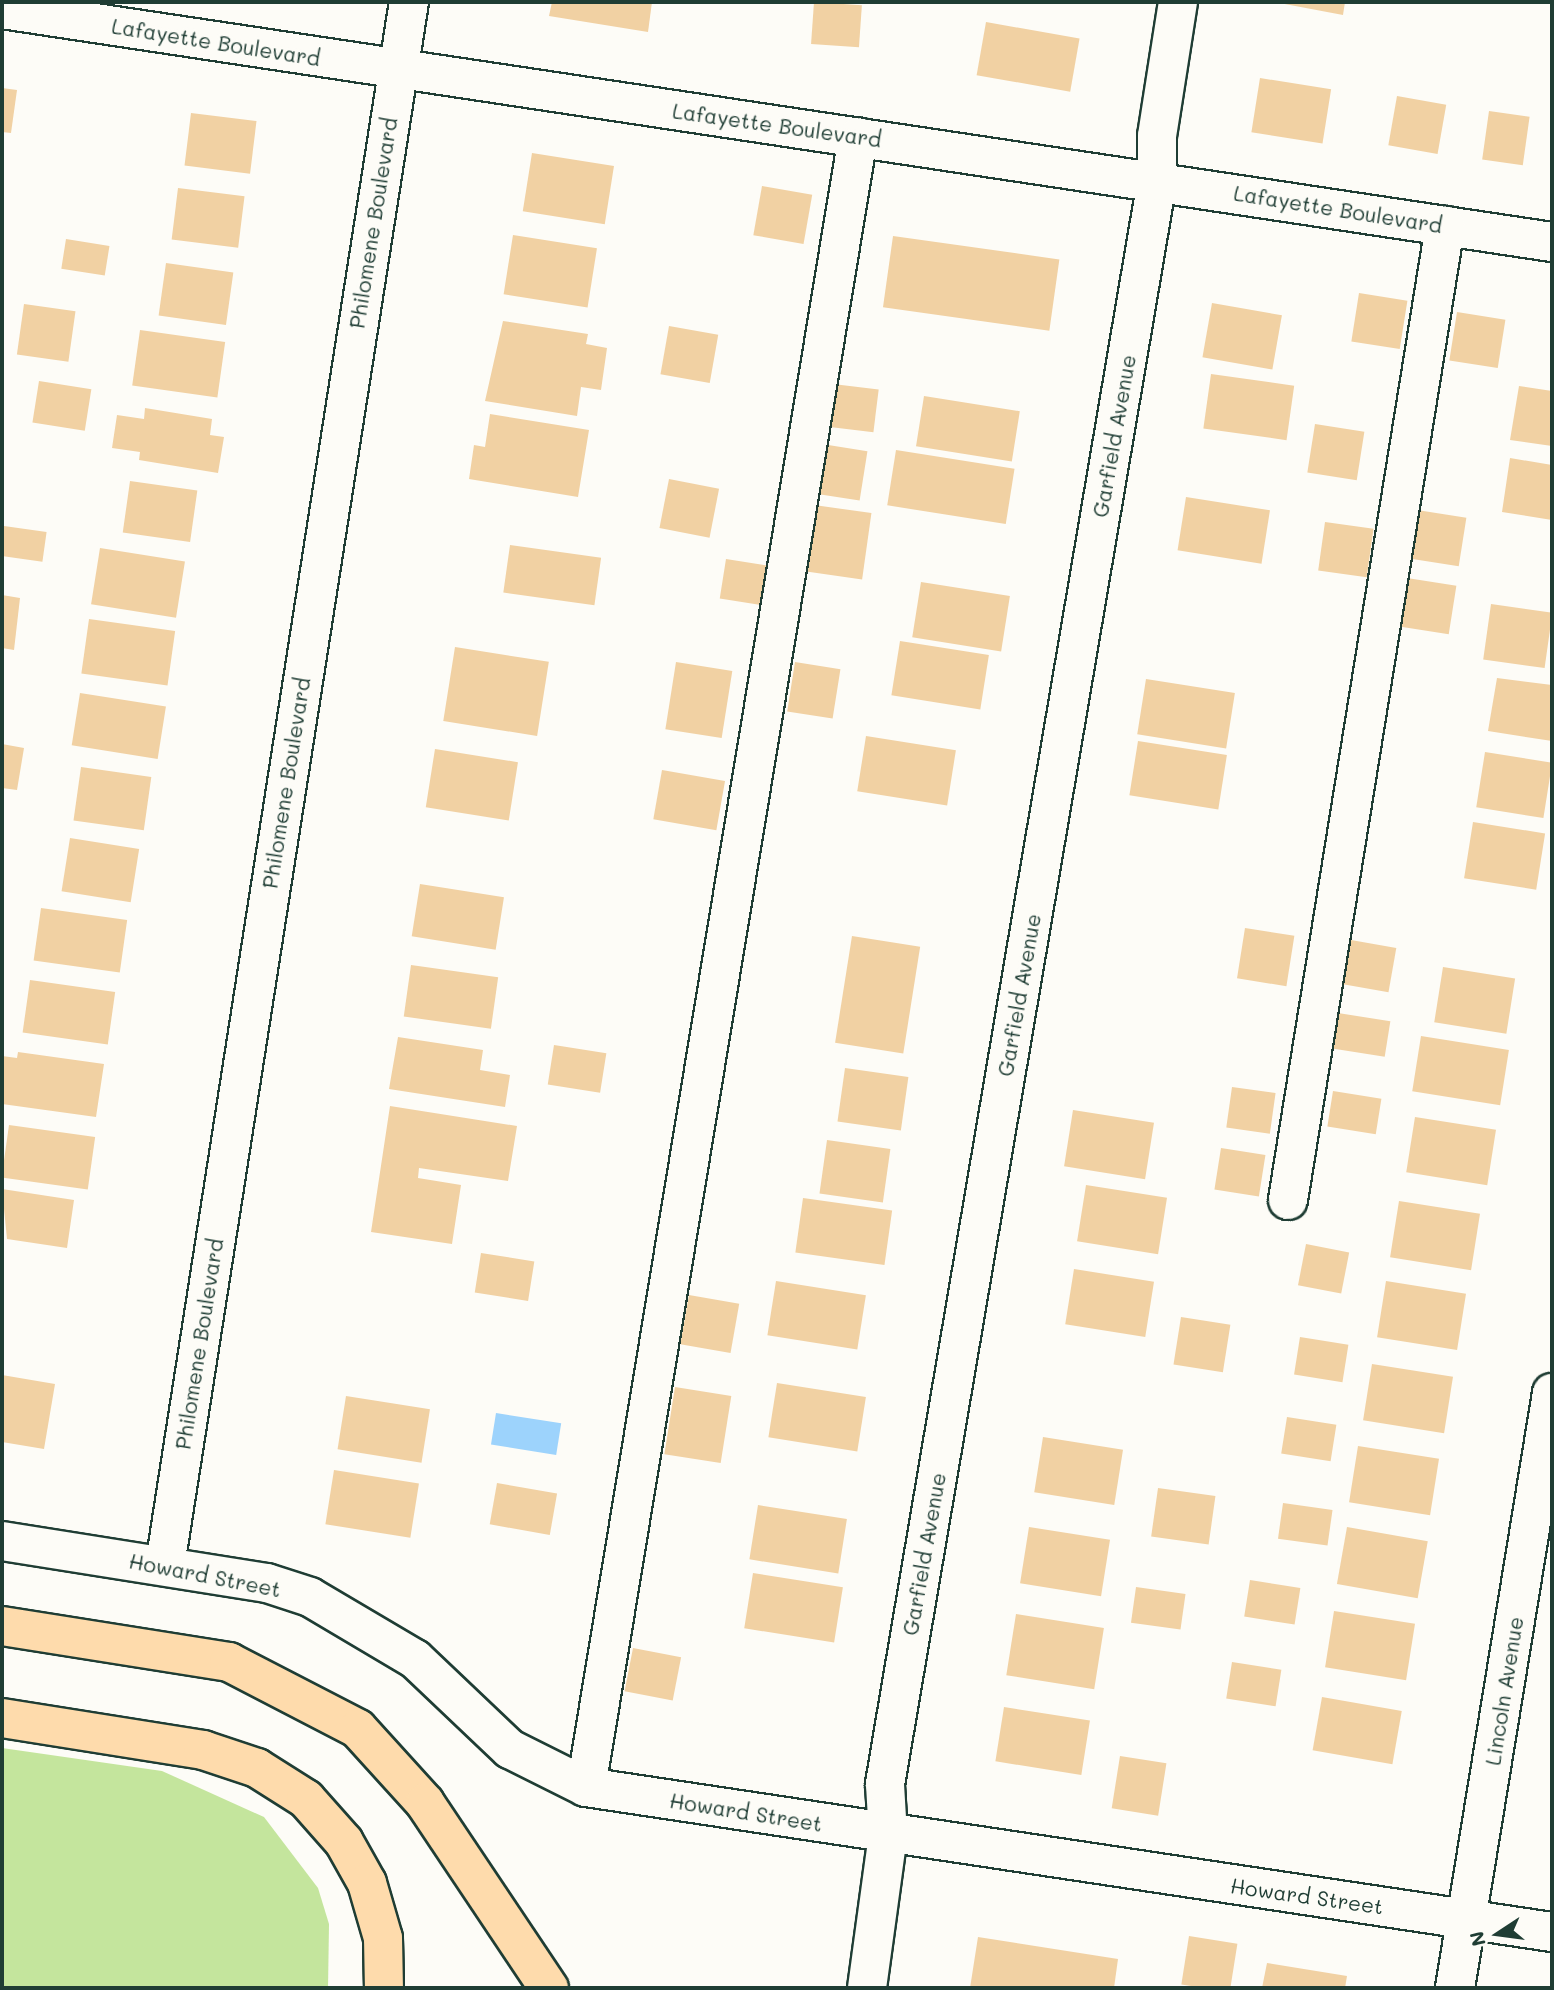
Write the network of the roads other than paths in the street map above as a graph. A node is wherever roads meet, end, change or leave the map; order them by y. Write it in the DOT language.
graph roads {
  1 [pos="409,2"];
  2 [pos="1178,2"];
  3 [pos="2,9"];
  4 [pos="398,70"];
  5 [pos="858,137"];
  6 [pos="1157,181"];
  7 [pos="1445,226"];
  8 [pos="1552,242"];
  9 [pos="1288,1200"];
  10 [pos="1552,1393"];
  11 [pos="2,1541"];
  12 [pos="165,1565"];
  13 [pos="2,1626"];
  14 [pos="2,1718"];
  15 [pos="586,1787"];
  16 [pos="888,1835"];
  17 [pos="1466,1920"];
  18 [pos="1552,1932"];
  19 [pos="384,1988"];
  20 [pos="549,1988"];
  21 [pos="867,1988"];
  22 [pos="1455,1988"];
  1 -- 4 [label="street, Philomene Boulevard"];
  2 -- 6 [label="street, Garfield Avenue"];
  3 -- 4 [label="street, Lafayette Boulevard"];
  4 -- 5 [label="street, Lafayette Boulevard"];
  4 -- 12 [label="street, Philomene Boulevard"];
  5 -- 6 [label="street, Lafayette Boulevard"];
  5 -- 15 [label="street"];
  6 -- 7 [label="street, Lafayette Boulevard"];
  6 -- 16 [label="street, Garfield Avenue"];
  7 -- 8 [label="street, Lafayette Boulevard"];
  7 -- 9 [label="street"];
  10 -- 17 [label="street, Lincoln Avenue"];
  11 -- 12 [label="street, Howard Street"];
  12 -- 15 [label="street, Howard Street"];
  13 -- 20 [label="highway"];
  14 -- 19 [label="highway"];
  15 -- 16 [label="street, Howard Street"];
  16 -- 17 [label="street, Howard Street"];
  16 -- 21 [label="street, Garfield Avenue"];
  17 -- 18 [label="street, Howard Street"];
  17 -- 22 [label="street, Lincoln Avenue"];
}
